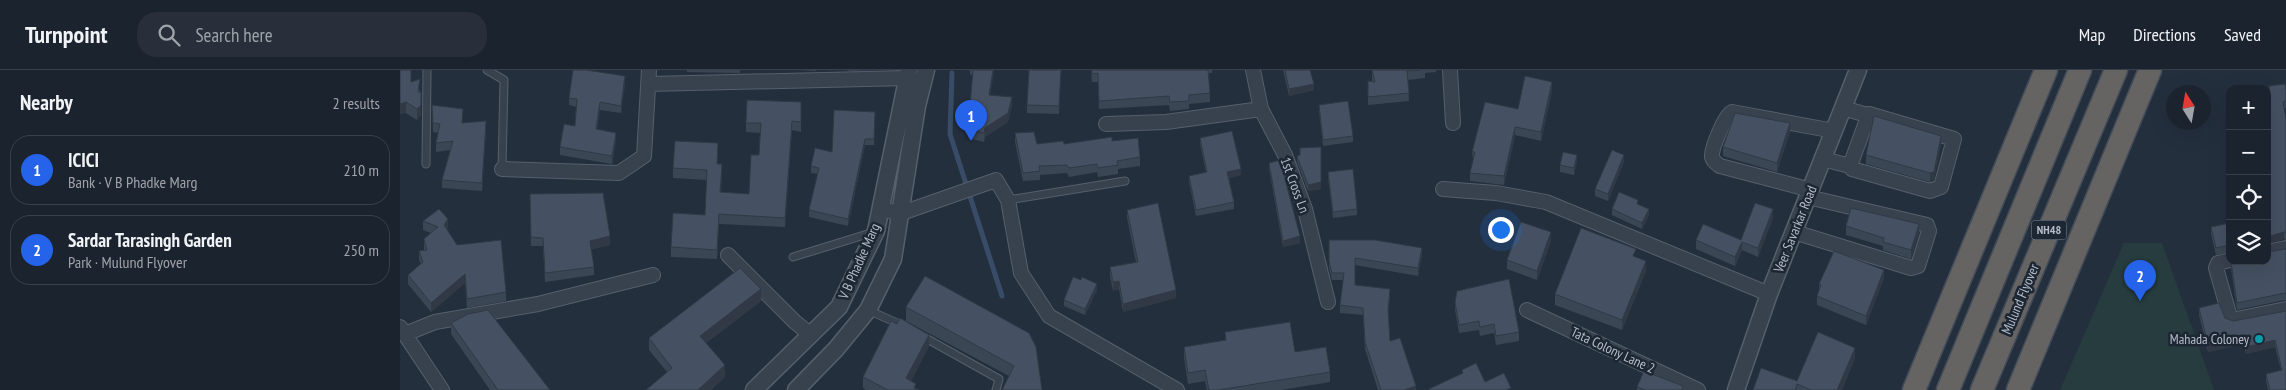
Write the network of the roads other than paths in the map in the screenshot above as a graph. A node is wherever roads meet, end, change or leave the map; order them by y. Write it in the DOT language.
graph roads {
  1 [pos="427,70"];
  2 [pos="487,70"];
  3 [pos="649,70"];
  4 [pos="1253,70"];
  5 [pos="1450,70"];
  6 [pos="1858,70"];
  7 [pos="2046,70"];
  8 [pos="2080,70"];
  9 [pos="2116,70"];
  10 [pos="2150,70"];
  11 [pos="916,75"];
  12 [pos="649,84"];
  13 [pos="1842,108"];
  14 [pos="1261,109"];
  15 [pos="1867,115"];
  16 [pos="1453,123"];
  17 [pos="1106,124"];
  18 [pos="1834,131"];
  19 [pos="1823,158"];
  20 [pos="426,164"];
  21 [pos="1850,166"];
  22 [pos="502,169"];
  23 [pos="1124,181"];
  24 [pos="1443,189"];
  25 [pos="1809,193"];
  26 [pos="1008,200"];
  27 [pos="881,208"];
  28 [pos="899,214"];
  29 [pos="876,231"];
  30 [pos="1794,232"];
  31 [pos="2286,248"];
  32 [pos="2271,251"];
  33 [pos="728,256"];
  34 [pos="793,257"];
  35 [pos="2226,261"];
  36 [pos="653,275"];
  37 [pos="1769,294"];
  38 [pos="1328,302"];
  39 [pos="2286,309"];
  40 [pos="868,310"];
  41 [pos="1527,310"];
  42 [pos="910,329"];
  43 [pos="402,330"];
  44 [pos="811,334"];
  45 [pos="918,334"];
  46 [pos="442,390"];
  47 [pos="754,390"];
  48 [pos="796,390"];
  49 [pos="996,390"];
  50 [pos="1177,390"];
  51 [pos="1698,390"];
  52 [pos="1736,390"];
  53 [pos="1914,390"];
  54 [pos="1948,390"];
  55 [pos="1982,390"];
  56 [pos="2018,390"];
  1 -- 20 [label="lane"];
  2 -- 22 [label="lane"];
  3 -- 12 [label="street"];
  4 -- 14 [label="street, 1st Cross Ln"];
  5 -- 16 [label="street"];
  6 -- 13 [label="street, Veer Savarkar Road"];
  7 -- 53 [label="highway"];
  8 -- 54 [label="highway, NH48"];
  9 -- 55 [label="highway, Mulund Flyover / NH48"];
  10 -- 56 [label="highway"];
  11 -- 12 [label="street"];
  11 -- 27 [label="street, V B Phadke Marg"];
  11 -- 28 [label="street, V B Phadke Marg"];
  12 -- 22 [label="street"];
  13 -- 15 [label="street"];
  13 -- 18 [label="street, Veer Savarkar Road"];
  14 -- 17 [label="street"];
  14 -- 38 [label="street, 1st Cross Ln"];
  15 -- 21 [label="street"];
  15 -- 21 [label="street"];
  18 -- 19 [label="street, Veer Savarkar Road"];
  18 -- 25 [label="street"];
  19 -- 21 [label="street"];
  19 -- 25 [label="street, Veer Savarkar Road"];
  23 -- 26 [label="lane"];
  24 -- 37 [label="street"];
  25 -- 30 [label="street, Veer Savarkar Road"];
  25 -- 30 [label="street"];
  26 -- 28 [label="street"];
  26 -- 50 [label="street"];
  27 -- 28 [label="street"];
  27 -- 29 [label="street, V B Phadke Marg"];
  28 -- 40 [label="street, V B Phadke Marg"];
  29 -- 34 [label="lane"];
  29 -- 44 [label="street, V B Phadke Marg"];
  30 -- 37 [label="street, Veer Savarkar Road"];
  31 -- 32 [label="street"];
  33 -- 44 [label="street"];
  35 -- 39 [label="street"];
  36 -- 43 [label="street"];
  37 -- 52 [label="street, Veer Savarkar Road"];
  40 -- 42 [label="lane"];
  40 -- 48 [label="street, V B Phadke Marg"];
  41 -- 51 [label="street, Tata Colony Lane 2"];
  43 -- 46 [label="street"];
  44 -- 47 [label="street, V B Phadke Marg"];
  45 -- 49 [label="lane"];
}
